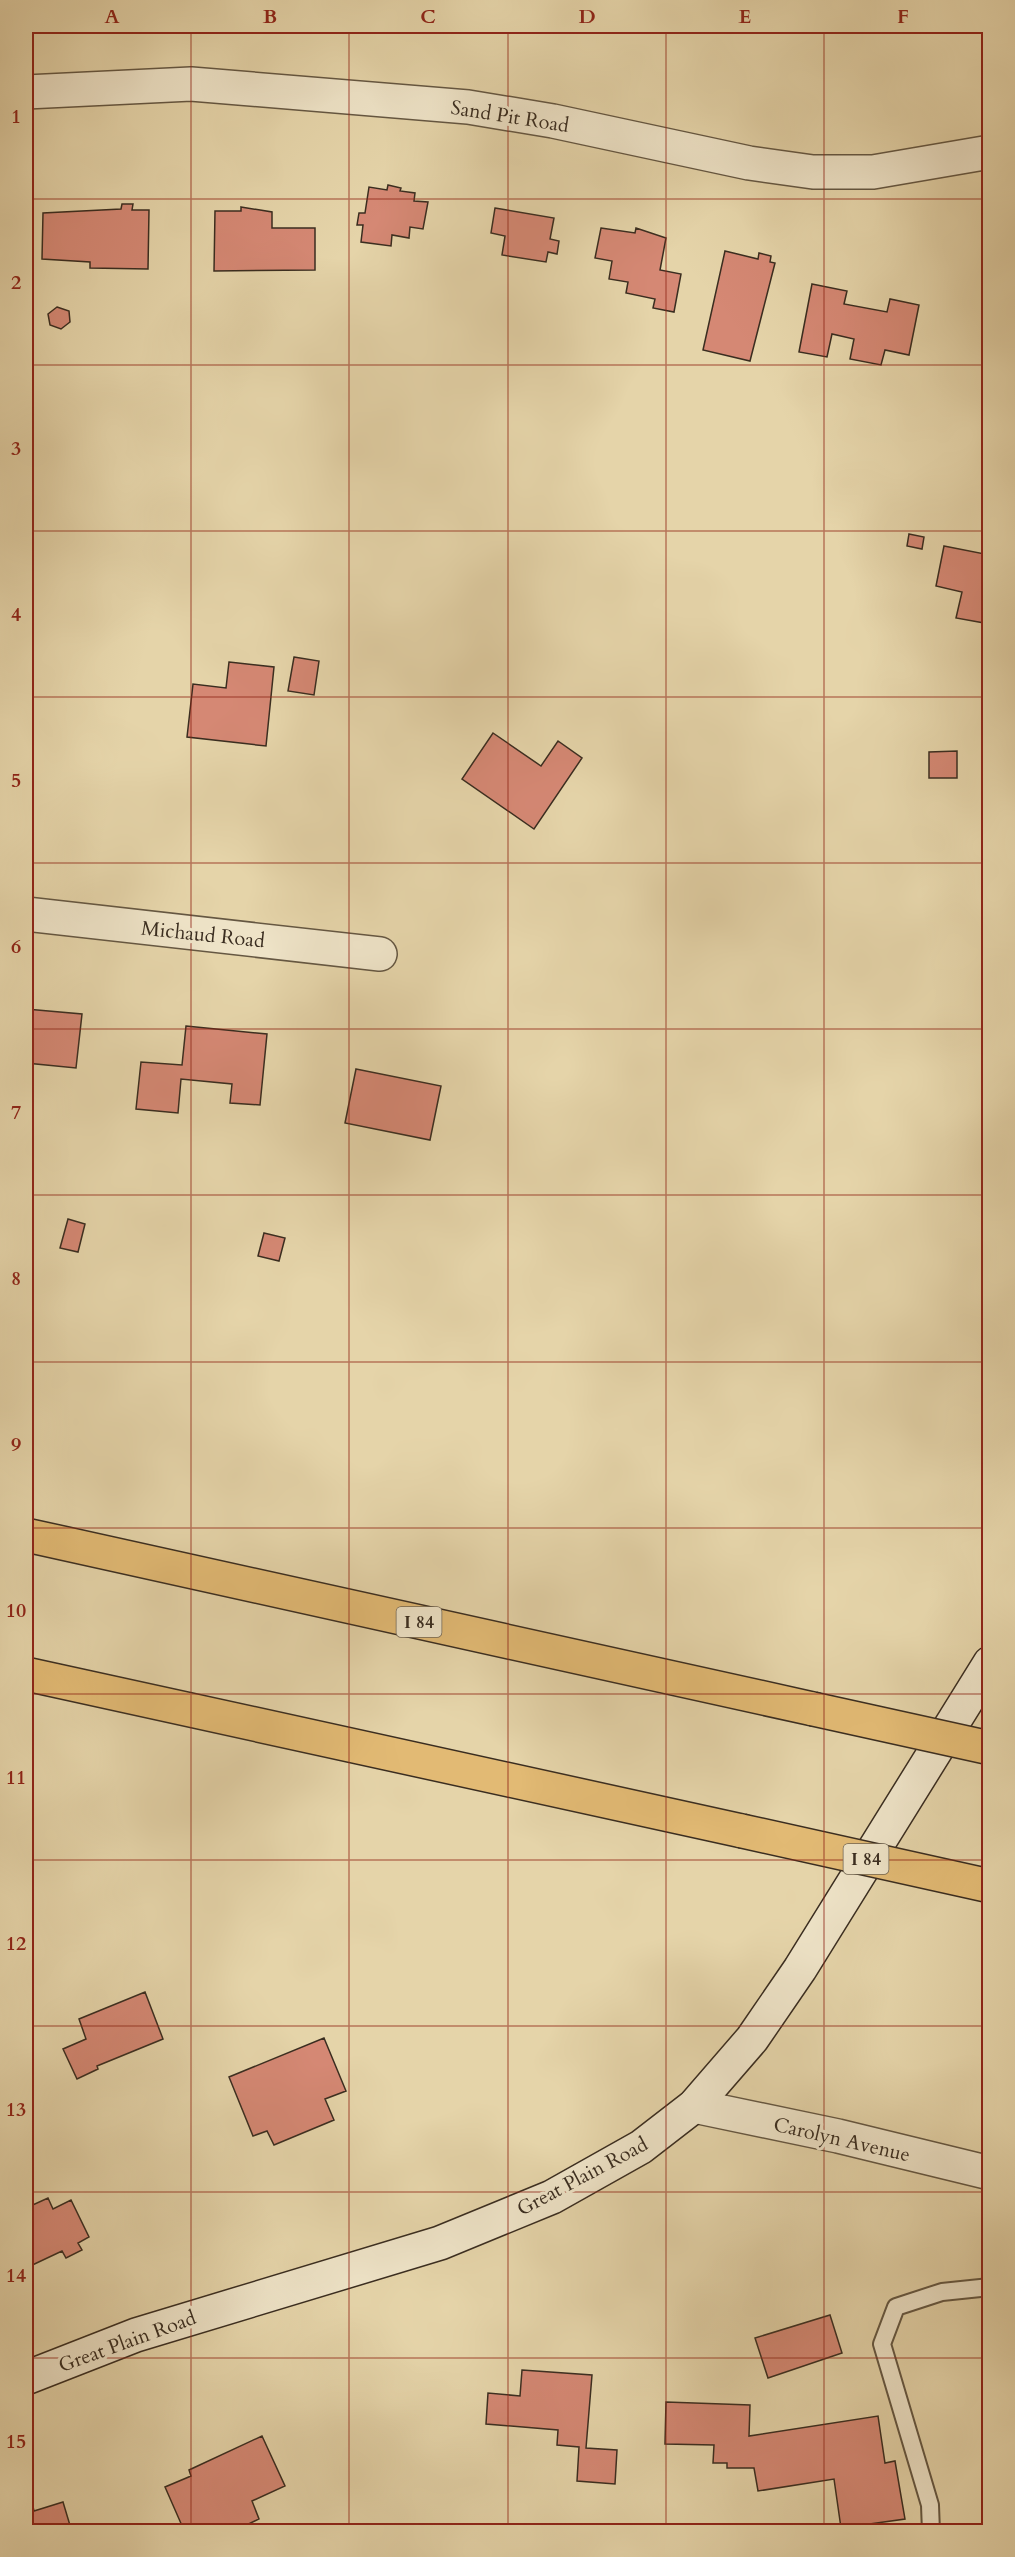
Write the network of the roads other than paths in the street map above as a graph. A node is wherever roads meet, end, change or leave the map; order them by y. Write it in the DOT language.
graph roads {
  1 [pos="26,92"];
  2 [pos="990,152"];
  3 [pos="26,914"];
  4 [pos="380,954"];
  5 [pos="26,1535"];
  6 [pos="990,1663"];
  7 [pos="26,1674"];
  8 [pos="990,1748"];
  9 [pos="990,1886"];
  10 [pos="694,2106"];
  11 [pos="990,2173"];
  12 [pos="990,2287"];
  13 [pos="26,2378"];
  14 [pos="931,2532"];
  1 -- 2 [label="street, Sand Pit Road"];
  3 -- 4 [label="street, Michaud Road"];
  5 -- 8 [label="highway, I 84, bridge"];
  6 -- 10 [label="street, Great Plain Road"];
  7 -- 9 [label="highway, I 84, bridge"];
  10 -- 11 [label="street, Carolyn Avenue"];
  10 -- 13 [label="street, Great Plain Road"];
  12 -- 14 [label="lane"];
}
